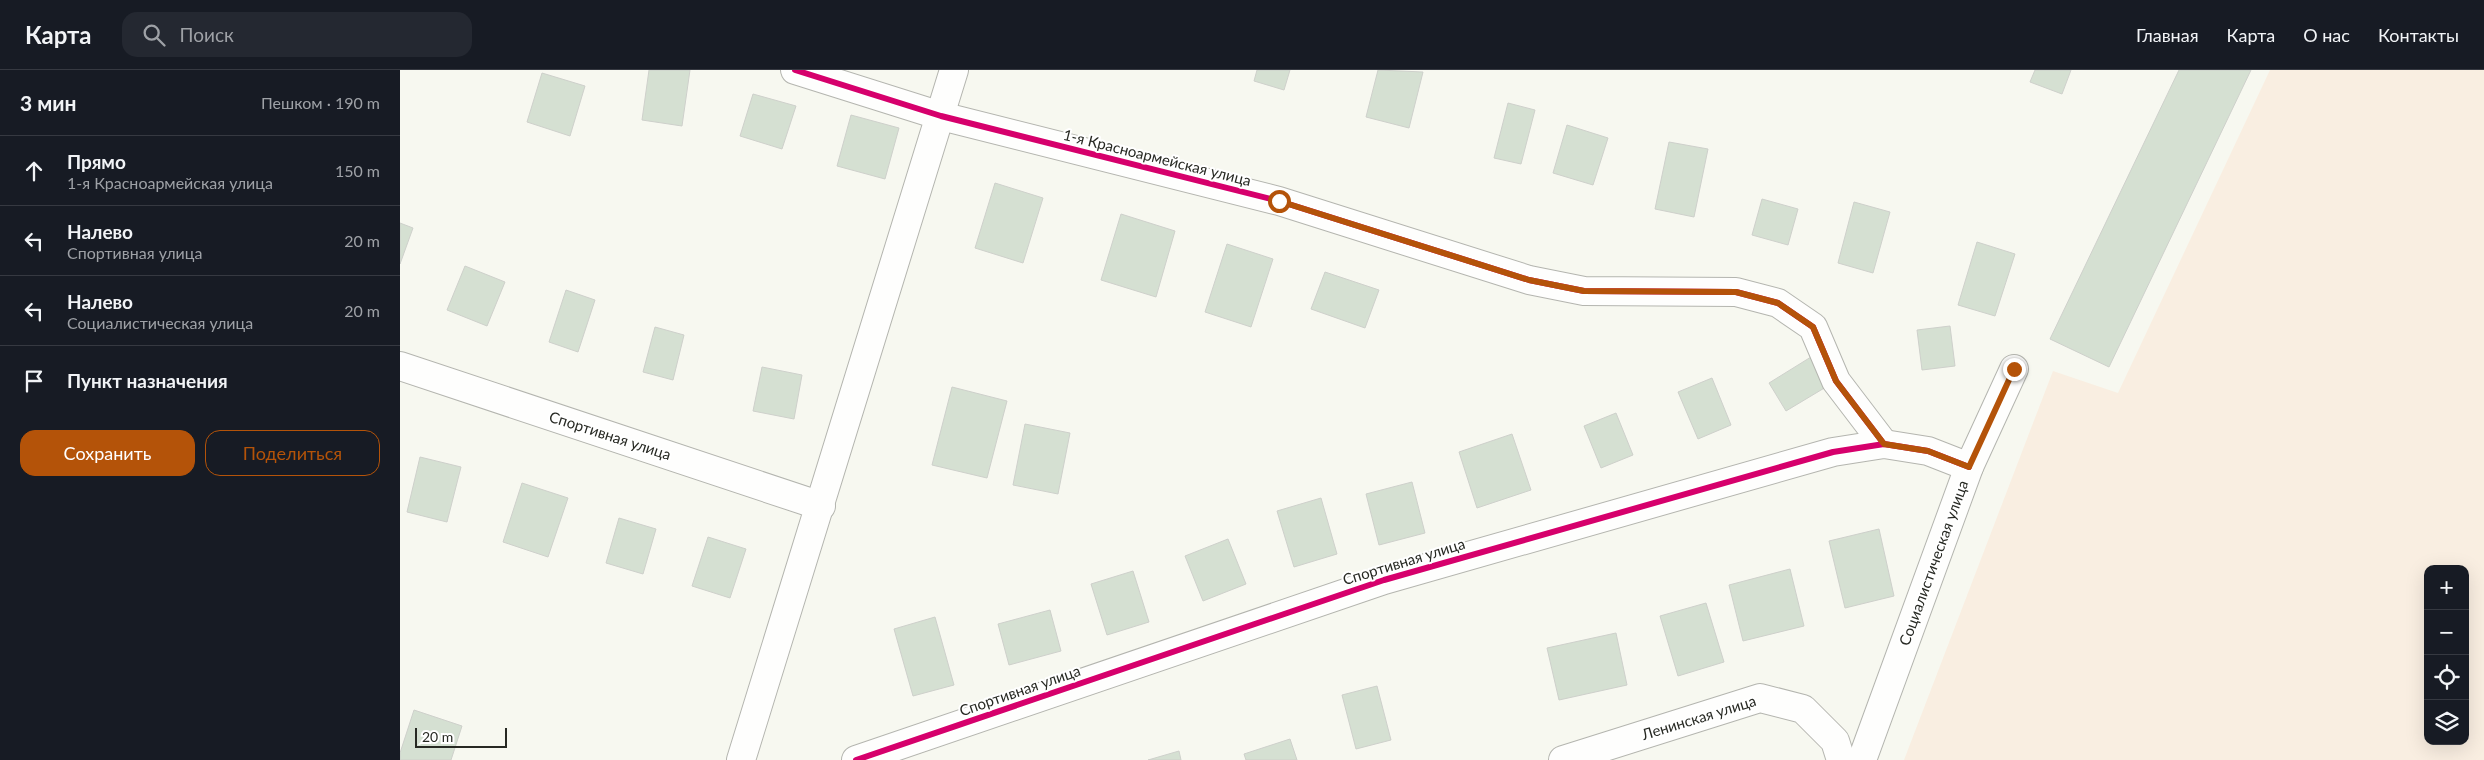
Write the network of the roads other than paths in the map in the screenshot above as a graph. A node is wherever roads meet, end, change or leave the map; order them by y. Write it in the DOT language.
graph roads {
  1 [pos="795,70"];
  2 [pos="954,70"];
  3 [pos="941,116"];
  4 [pos="400,366"];
  5 [pos="2014,369"];
  6 [pos="1884,444"];
  7 [pos="1969,467"];
  8 [pos="821,506"];
  9 [pos="741,760"];
  10 [pos="856,760"];
  11 [pos="1563,760"];
  12 [pos="1841,760"];
  13 [pos="1862,760"];
  1 -- 3 [label="street, 1-я Красноармейская улица"];
  2 -- 3 [label="street"];
  3 -- 6 [label="street, 1-я Красноармейская улица"];
  3 -- 8 [label="street"];
  4 -- 8 [label="street, Спортивная улица"];
  5 -- 7 [label="street, Социалистическая улица"];
  6 -- 7 [label="street, Спортивная улица"];
  6 -- 10 [label="street, Спортивная улица"];
  7 -- 13 [label="street, Социалистическая улица"];
  8 -- 9 [label="street"];
  11 -- 12 [label="street, Ленинская улица"];
}
